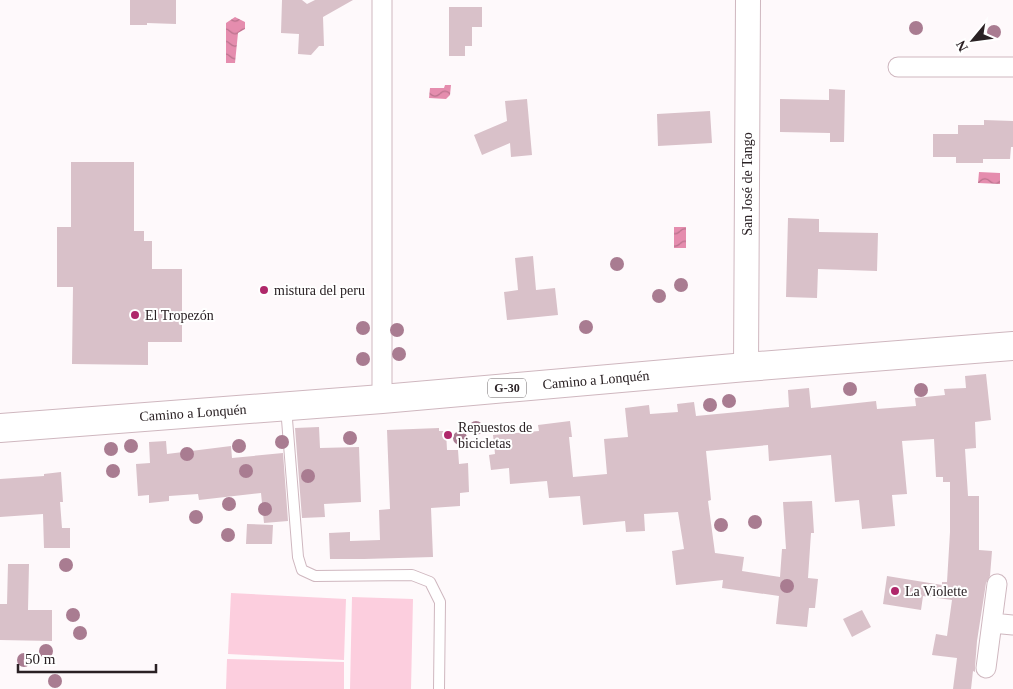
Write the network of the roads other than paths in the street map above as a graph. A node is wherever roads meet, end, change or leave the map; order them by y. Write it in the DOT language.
graph roads {
  1 [pos="382,0"];
  2 [pos="748,0"];
  3 [pos="898,67"];
  4 [pos="1013,67"];
  5 [pos="1013,346"];
  6 [pos="746,367"];
  7 [pos="382,399"];
  8 [pos="286,406"];
  9 [pos="0,428"];
  10 [pos="997,584"];
  11 [pos="992,623"];
  12 [pos="1013,625"];
  13 [pos="986,668"];
  14 [pos="439,689"];
  1 -- 7 [label="street"];
  2 -- 6 [label="street, San José de Tango"];
  3 -- 4 [label="street"];
  5 -- 6 [label="main road, Camino a Lonquén / G-30"];
  6 -- 7 [label="main road, Camino a Lonquén / G-30"];
  7 -- 8 [label="main road, Camino a Lonquén / G-30"];
  8 -- 9 [label="main road, Camino a Lonquén / G-30"];
  8 -- 14 [label="lane"];
  10 -- 11 [label="street"];
  11 -- 12 [label="street"];
  11 -- 13 [label="street"];
}
